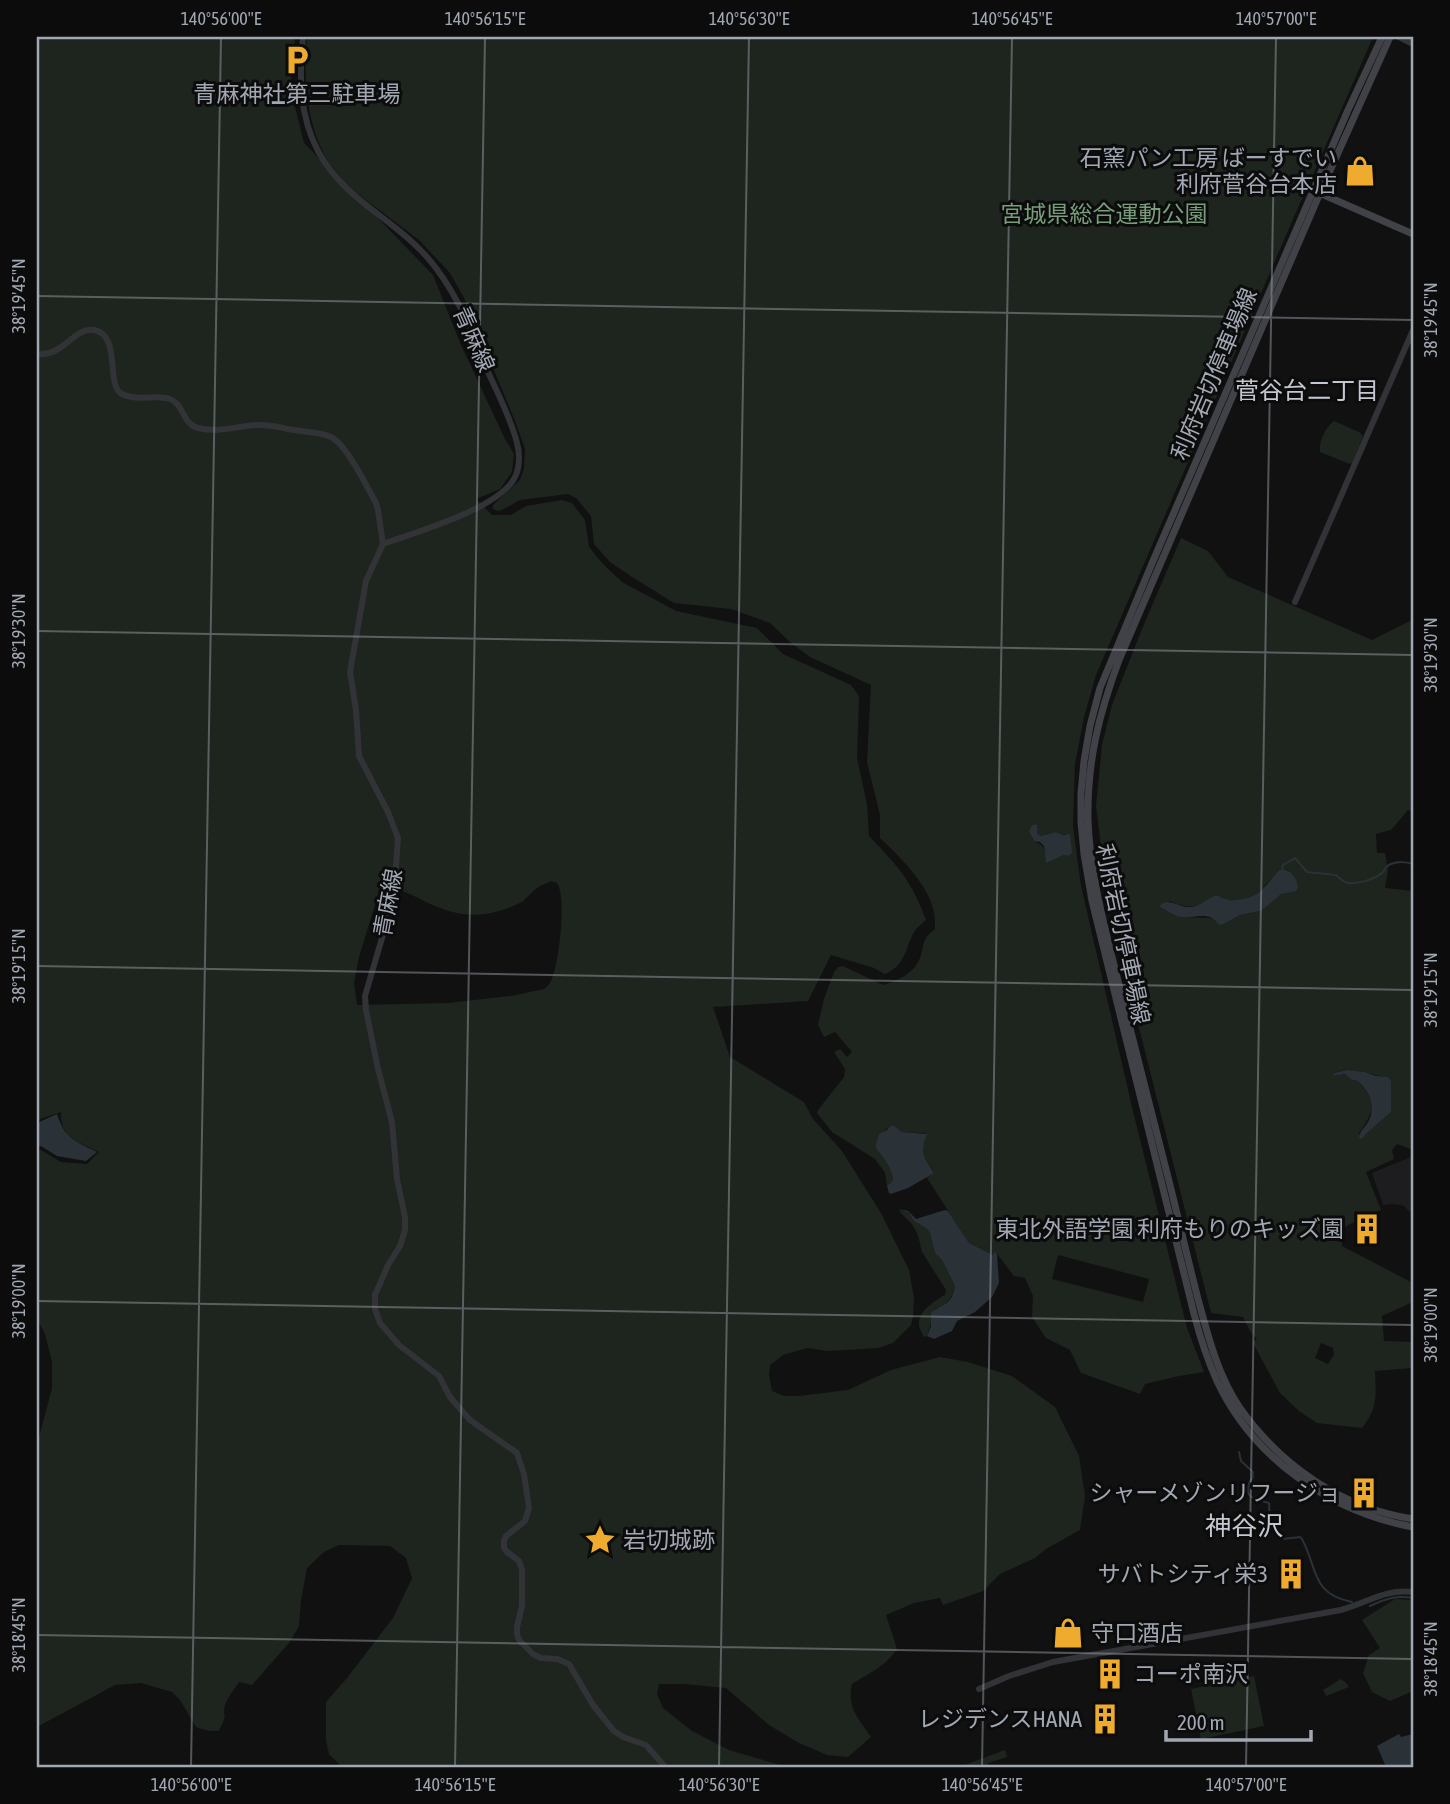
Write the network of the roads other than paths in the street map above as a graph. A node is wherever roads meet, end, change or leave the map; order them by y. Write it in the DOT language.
graph roads {
  1 [pos="303,37"];
  2 [pos="1382,37"];
  3 [pos="1390,37"];
  4 [pos="1399,37"];
  5 [pos="1413,44"];
  6 [pos="1317,192"];
  7 [pos="1413,234"];
  8 [pos="1413,330"];
  9 [pos="37,354"];
  10 [pos="383,544"];
  11 [pos="1295,602"];
  12 [pos="1413,1519"];
  13 [pos="1413,1527"];
  14 [pos="1413,1592"];
  15 [pos="979,1689"];
  16 [pos="665,1767"];
  1 -- 10 [label="street, 青麻線"];
  2 -- 6 [label="main road, 利府岩切停車場線"];
  3 -- 6 [label="main road, 利府岩切停車場線"];
  4 -- 5 [label="street"];
  6 -- 7 [label="main road"];
  6 -- 12 [label="main road, 利府岩切停車場線"];
  6 -- 13 [label="main road, 利府岩切停車場線"];
  8 -- 11 [label="street"];
  9 -- 10 [label="street"];
  10 -- 16 [label="street, 青麻線"];
  14 -- 15 [label="street"];
}
